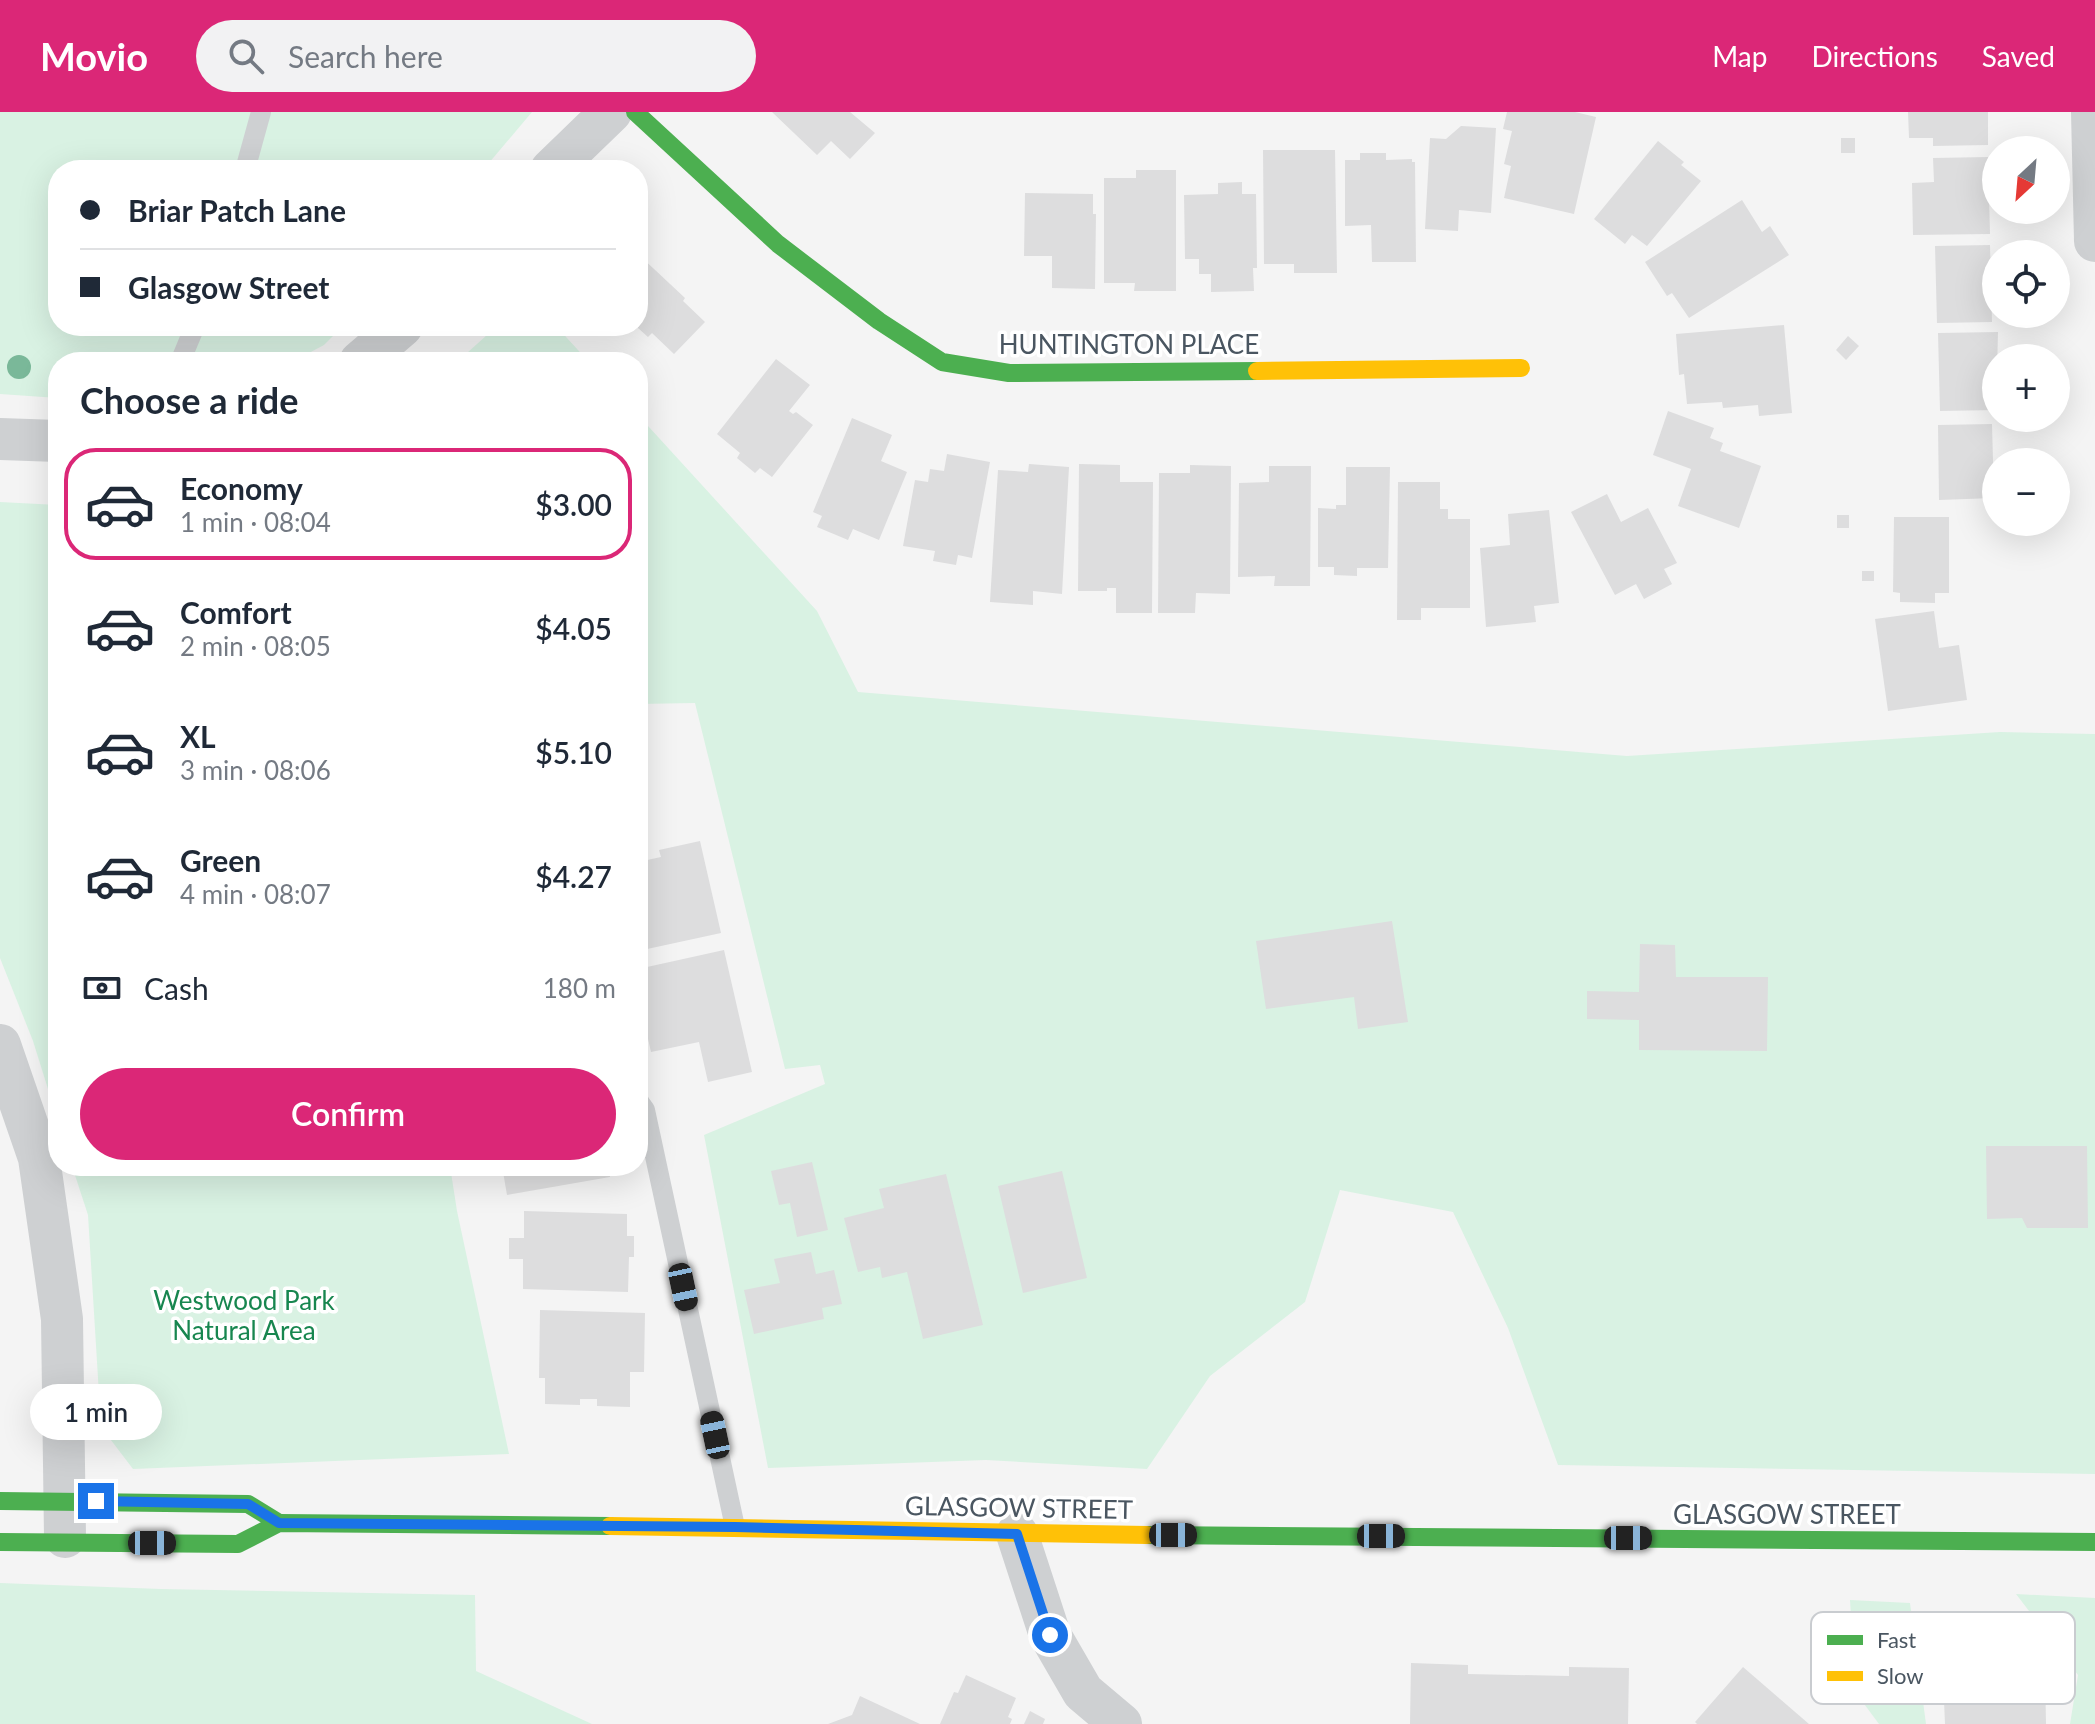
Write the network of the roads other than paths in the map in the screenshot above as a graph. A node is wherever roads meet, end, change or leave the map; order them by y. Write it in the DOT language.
graph roads {
  1 [pos="261,112"];
  2 [pos="611,112"];
  3 [pos="635,112"];
  4 [pos="2092,112"];
  5 [pos="248,160"];
  6 [pos="561,160"];
  7 [pos="2095,241"];
  8 [pos="390,336"];
  9 [pos="372,352"];
  10 [pos="1521,368"];
  11 [pos="0,439"];
  12 [pos="48,441"];
  13 [pos="0,1045"];
  14 [pos="648,1124"];
  15 [pos="65,1500"];
  16 [pos="0,1501"];
  17 [pos="279,1523"];
  18 [pos="735,1527"];
  19 [pos="1017,1534"];
  20 [pos="0,1542"];
  21 [pos="2095,1542"];
  22 [pos="65,1543"];
  23 [pos="1121,1724"];
  1 -- 5 [label="lane"];
  2 -- 6 [label="street"];
  3 -- 10 [label="street, HUNTINGTON PLACE"];
  4 -- 7 [label="street"];
  8 -- 9 [label="street"];
  11 -- 12 [label="street"];
  13 -- 15 [label="street"];
  14 -- 18 [label="lane"];
  15 -- 16 [label="street, GLASGOW STREET"];
  15 -- 17 [label="street, GLASGOW STREET"];
  15 -- 22 [label="street"];
  17 -- 18 [label="street, GLASGOW STREET"];
  17 -- 22 [label="street, GLASGOW STREET"];
  18 -- 19 [label="street, GLASGOW STREET"];
  19 -- 21 [label="street, GLASGOW STREET"];
  19 -- 23 [label="street"];
  20 -- 22 [label="street, GLASGOW STREET"];
}
